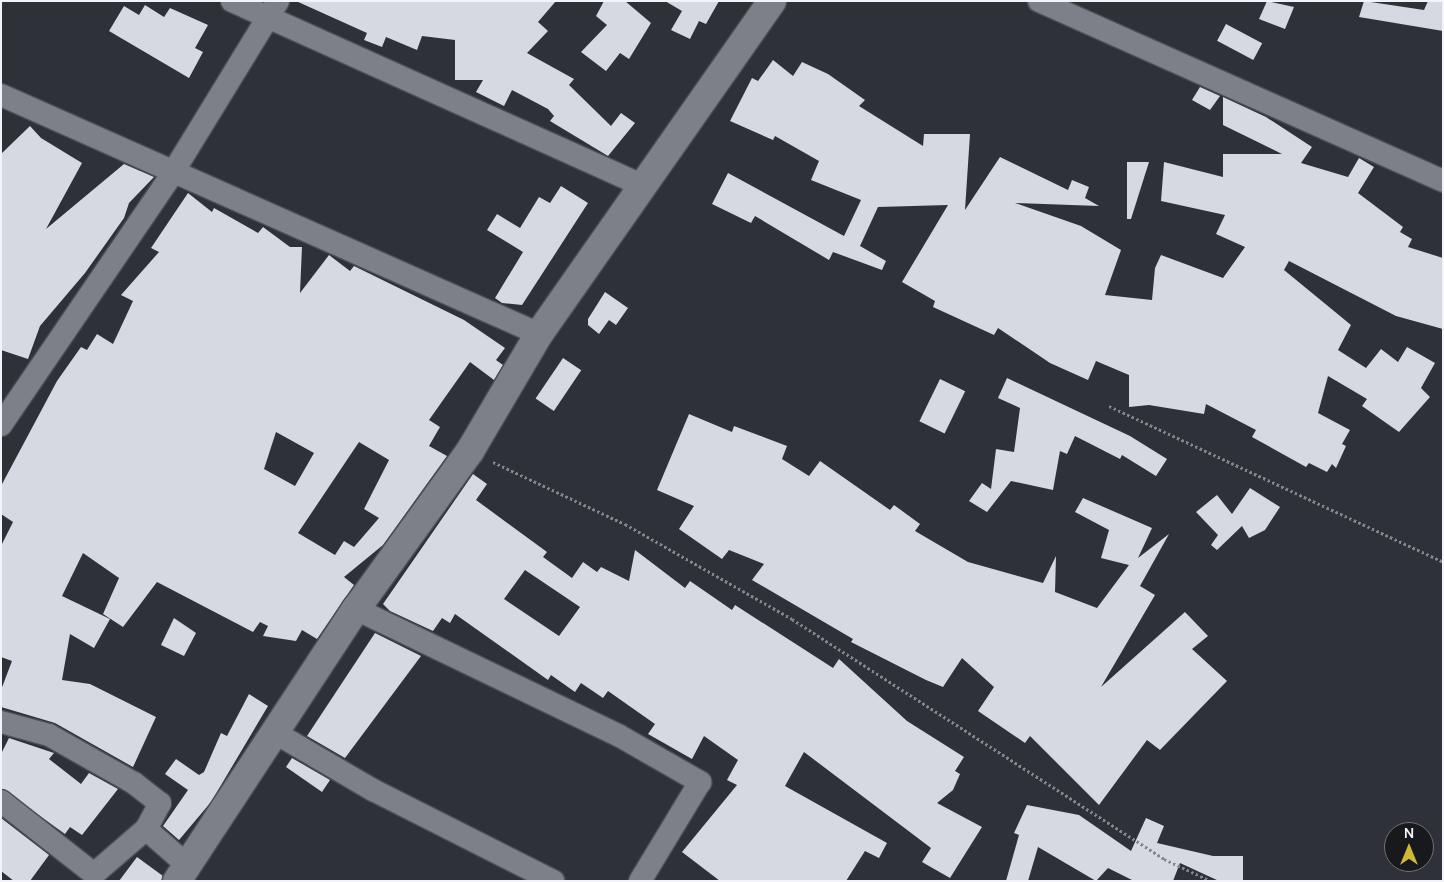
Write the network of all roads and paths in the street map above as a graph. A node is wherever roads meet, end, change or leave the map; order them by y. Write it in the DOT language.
graph roads {
  1 [pos="232,1"];
  2 [pos="772,1"];
  3 [pos="1039,1"];
  4 [pos="273,9"];
  5 [pos="1,95"];
  6 [pos="172,174"];
  7 [pos="1443,181"];
  8 [pos="643,186"];
  9 [pos="539,334"];
  10 [pos="1109,406"];
  11 [pos="1,425"];
  12 [pos="470,451"];
  13 [pos="1443,562"];
  14 [pos="356,609"];
  15 [pos="1,722"];
  16 [pos="274,732"];
  17 [pos="1,801"];
  18 [pos="146,829"];
  19 [pos="182,873"];
  20 [pos="553,881"];
  21 [pos="640,881"];
  22 [pos="1211,881"];
  1 -- 4 [label="street"];
  2 -- 8 [label="street"];
  3 -- 7 [label="street"];
  4 -- 6 [label="street"];
  4 -- 8 [label="street"];
  5 -- 6 [label="street"];
  6 -- 9 [label="street"];
  6 -- 11 [label="street"];
  8 -- 9 [label="street"];
  9 -- 12 [label="street"];
  10 -- 13 [label="path"];
  12 -- 14 [label="street"];
  12 -- 22 [label="path"];
  14 -- 16 [label="street"];
  14 -- 21 [label="street"];
  15 -- 18 [label="street"];
  16 -- 19 [label="street"];
  16 -- 20 [label="street"];
  17 -- 18 [label="street"];
  18 -- 19 [label="street"];
}
